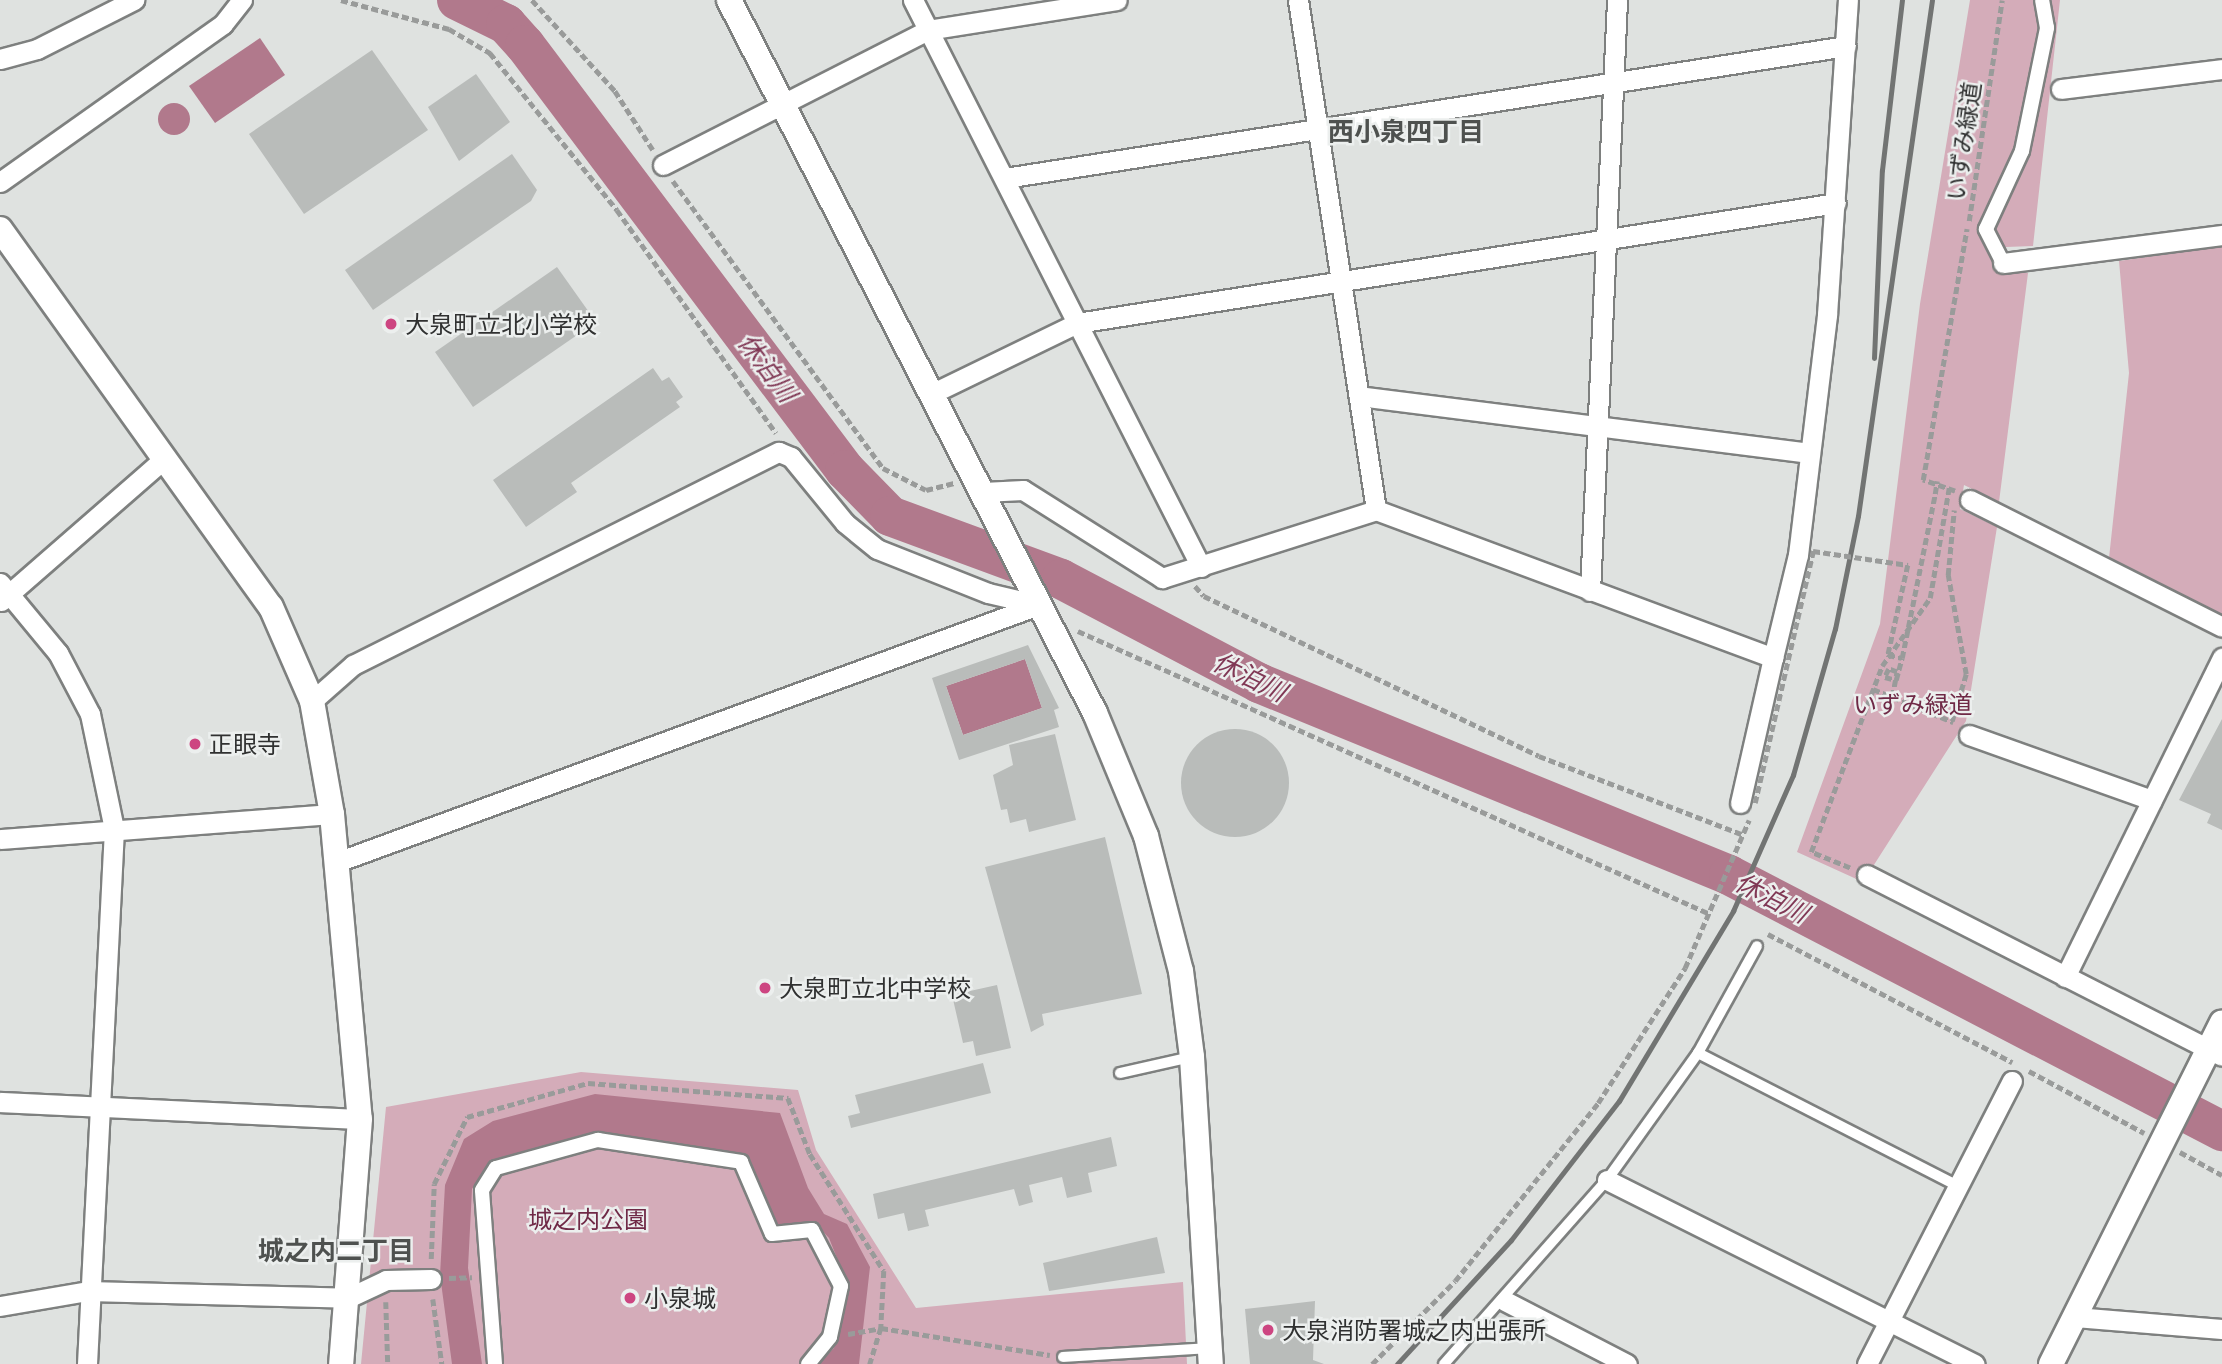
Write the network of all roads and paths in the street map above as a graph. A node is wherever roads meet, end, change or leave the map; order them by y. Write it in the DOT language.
graph roads {
  1 [pos="134,0"];
  2 [pos="242,0"];
  3 [pos="341,0"];
  4 [pos="532,0"];
  5 [pos="729,0"];
  6 [pos="913,0"];
  7 [pos="1117,0"];
  8 [pos="1298,0"];
  9 [pos="1617,0"];
  10 [pos="1848,0"];
  11 [pos="2002,0"];
  12 [pos="2042,0"];
  13 [pos="928,30"];
  14 [pos="1846,46"];
  15 [pos="0,59"];
  16 [pos="2222,69"];
  17 [pos="1615,79"];
  18 [pos="2061,89"];
  19 [pos="782,102"];
  20 [pos="1316,125"];
  21 [pos="663,165"];
  22 [pos="1004,178"];
  23 [pos="0,182"];
  24 [pos="1836,203"];
  25 [pos="0,229"];
  26 [pos="2222,235"];
  27 [pos="1607,239"];
  28 [pos="2003,263"];
  29 [pos="1340,281"];
  30 [pos="1077,323"];
  31 [pos="930,394"];
  32 [pos="1359,396"];
  33 [pos="1598,426"];
  34 [pos="776,435"];
  35 [pos="1808,453"];
  36 [pos="164,458"];
  37 [pos="1937,481"];
  38 [pos="977,485"];
  39 [pos="1949,488"];
  40 [pos="1964,496"];
  41 [pos="1377,510"];
  42 [pos="1192,571"];
  43 [pos="1590,591"];
  44 [pos="3,593"];
  45 [pos="1033,594"];
  46 [pos="2222,627"];
  47 [pos="1075,631"];
  48 [pos="1773,658"];
  49 [pos="1902,658"];
  50 [pos="2222,658"];
  51 [pos="1873,689"];
  52 [pos="1892,697"];
  53 [pos="313,701"];
  54 [pos="1952,721"];
  55 [pos="1969,735"];
  56 [pos="2152,800"];
  57 [pos="1747,803"];
  58 [pos="332,814"];
  59 [pos="114,829"];
  60 [pos="0,839"];
  61 [pos="337,862"];
  62 [pos="1867,875"];
  63 [pos="1710,914"];
  64 [pos="1765,932"];
  65 [pos="1757,946"];
  66 [pos="2065,977"];
  67 [pos="2222,1022"];
  68 [pos="1698,1053"];
  69 [pos="2215,1053"];
  70 [pos="1192,1057"];
  71 [pos="1120,1073"];
  72 [pos="2017,1074"];
  73 [pos="0,1102"];
  74 [pos="101,1107"];
  75 [pos="360,1119"];
  76 [pos="2164,1138"];
  77 [pos="2222,1175"];
  78 [pos="1607,1180"];
  79 [pos="1958,1186"];
  80 [pos="487,1277"];
  81 [pos="431,1279"];
  82 [pos="386,1280"];
  83 [pos="88,1291"];
  84 [pos="348,1298"];
  85 [pos="1505,1301"];
  86 [pos="0,1306"];
  87 [pos="2075,1317"];
  88 [pos="1889,1321"];
  89 [pos="2222,1329"];
  90 [pos="830,1337"];
  91 [pos="1211,1356"];
  92 [pos="1063,1357"];
  93 [pos="87,1364"];
  94 [pos="341,1364"];
  95 [pos="388,1364"];
  96 [pos="442,1364"];
  97 [pos="495,1364"];
  98 [pos="808,1364"];
  99 [pos="1372,1364"];
  100 [pos="1444,1364"];
  101 [pos="1627,1364"];
  102 [pos="1867,1364"];
  103 [pos="1974,1364"];
  104 [pos="2051,1364"];
  1 -- 15 [label="street"];
  2 -- 23 [label="street"];
  3 -- 34 [label="path"];
  4 -- 21 [label="path"];
  5 -- 19 [label="street"];
  6 -- 13 [label="street"];
  7 -- 13 [label="street"];
  8 -- 20 [label="street"];
  9 -- 17 [label="street"];
  10 -- 14 [label="street"];
  11 -- 37 [label="path, いずみ緑道"];
  12 -- 28 [label="street"];
  13 -- 19 [label="street"];
  13 -- 22 [label="street"];
  14 -- 17 [label="street"];
  14 -- 24 [label="street"];
  16 -- 18 [label="street"];
  17 -- 20 [label="street"];
  17 -- 27 [label="street"];
  19 -- 21 [label="street"];
  19 -- 31 [label="street"];
  20 -- 22 [label="street"];
  20 -- 29 [label="street"];
  21 -- 38 [label="path"];
  22 -- 30 [label="street"];
  24 -- 27 [label="street"];
  24 -- 35 [label="street"];
  25 -- 36 [label="street"];
  26 -- 28 [label="street"];
  27 -- 29 [label="street"];
  27 -- 33 [label="street"];
  29 -- 30 [label="street"];
  29 -- 32 [label="street"];
  30 -- 31 [label="street"];
  30 -- 42 [label="street"];
  31 -- 38 [label="street"];
  32 -- 33 [label="street"];
  32 -- 41 [label="street"];
  33 -- 35 [label="street"];
  33 -- 43 [label="street"];
  35 -- 48 [label="street"];
  36 -- 44 [label="street"];
  36 -- 53 [label="street"];
  37 -- 39 [label="path"];
  37 -- 49 [label="path, bridge"];
  38 -- 42 [label="street"];
  38 -- 45 [label="street"];
  39 -- 40 [label="path"];
  39 -- 51 [label="path"];
  40 -- 46 [label="street"];
  40 -- 54 [label="path"];
  41 -- 42 [label="street"];
  41 -- 43 [label="street"];
  42 -- 63 [label="path"];
  43 -- 48 [label="street"];
  44 -- 59 [label="street"];
  45 -- 53 [label="street"];
  45 -- 61 [label="street"];
  45 -- 70 [label="street"];
  47 -- 63 [label="path"];
  48 -- 57 [label="street"];
  49 -- 52 [label="path, bridge"];
  49 -- 57 [label="path, bridge"];
  50 -- 56 [label="street"];
  51 -- 52 [label="path"];
  51 -- 62 [label="path"];
  52 -- 54 [label="path"];
  53 -- 58 [label="street"];
  54 -- 55 [label="path"];
  55 -- 56 [label="street"];
  56 -- 66 [label="street"];
  58 -- 59 [label="street"];
  58 -- 61 [label="street"];
  59 -- 60 [label="street"];
  59 -- 74 [label="street"];
  61 -- 75 [label="street"];
  62 -- 66 [label="street"];
  63 -- 99 [label="path"];
  64 -- 72 [label="path"];
  65 -- 68 [label="lane"];
  66 -- 69 [label="street"];
  67 -- 69 [label="street"];
  68 -- 78 [label="lane"];
  68 -- 79 [label="lane"];
  69 -- 76 [label="street"];
  70 -- 71 [label="lane"];
  70 -- 91 [label="street"];
  72 -- 76 [label="path"];
  72 -- 79 [label="street"];
  73 -- 74 [label="street"];
  74 -- 75 [label="street"];
  74 -- 83 [label="street"];
  75 -- 84 [label="street"];
  76 -- 77 [label="path"];
  76 -- 87 [label="street"];
  78 -- 85 [label="lane"];
  78 -- 88 [label="street"];
  79 -- 88 [label="street"];
  80 -- 81 [label="path"];
  80 -- 90 [label="street"];
  80 -- 97 [label="street"];
  81 -- 82 [label="street"];
  81 -- 96 [label="path"];
  82 -- 84 [label="street"];
  82 -- 95 [label="path"];
  83 -- 84 [label="street"];
  83 -- 86 [label="street"];
  83 -- 93 [label="street"];
  84 -- 94 [label="street"];
  85 -- 100 [label="lane"];
  85 -- 101 [label="street"];
  87 -- 89 [label="street"];
  87 -- 104 [label="street"];
  88 -- 102 [label="street"];
  88 -- 103 [label="street"];
  90 -- 92 [label="path"];
  90 -- 98 [label="street"];
  91 -- 92 [label="lane"];
}
